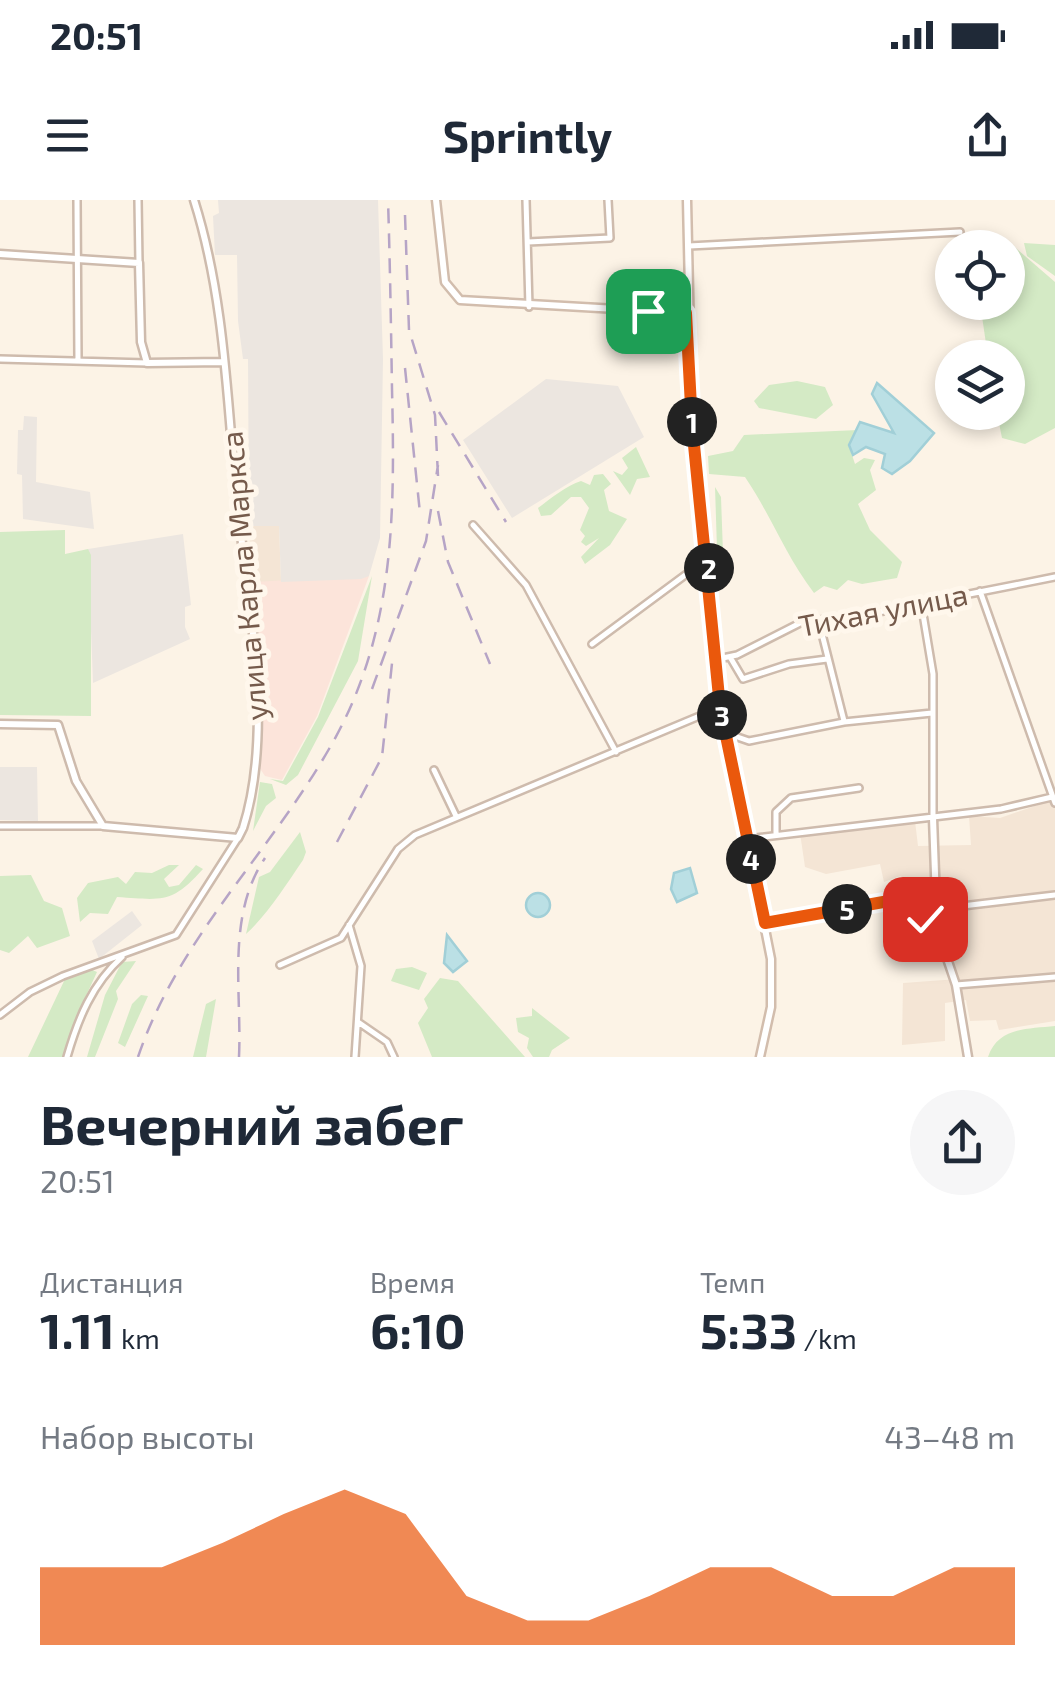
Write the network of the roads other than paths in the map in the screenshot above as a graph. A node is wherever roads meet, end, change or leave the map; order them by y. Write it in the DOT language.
graph roads {
  1 [pos="78,200"];
  2 [pos="138,200"];
  3 [pos="194,200"];
  4 [pos="436,200"];
  5 [pos="526,200"];
  6 [pos="608,200"];
  7 [pos="687,200"];
  8 [pos="935,233"];
  9 [pos="528,242"];
  10 [pos="686,246"];
  11 [pos="0,254"];
  12 [pos="75,259"];
  13 [pos="139,263"];
  14 [pos="529,307"];
  15 [pos="686,313"];
  16 [pos="0,359"];
  17 [pos="78,360"];
  18 [pos="223,362"];
  19 [pos="147,363"];
  20 [pos="473,525"];
  21 [pos="709,564"];
  22 [pos="1055,577"];
  23 [pos="980,591"];
  24 [pos="921,601"];
  25 [pos="820,622"];
  26 [pos="592,644"];
  27 [pos="730,657"];
  28 [pos="718,659"];
  29 [pos="827,659"];
  30 [pos="720,707"];
  31 [pos="932,712"];
  32 [pos="844,722"];
  33 [pos="0,724"];
  34 [pos="726,732"];
  35 [pos="616,752"];
  36 [pos="434,770"];
  37 [pos="858,788"];
  38 [pos="1054,800"];
  39 [pos="456,816"];
  40 [pos="933,818"];
  41 [pos="0,826"];
  42 [pos="104,826"];
  43 [pos="776,834"];
  44 [pos="238,838"];
  45 [pos="747,838"];
  46 [pos="1055,895"];
  47 [pos="938,909"];
  48 [pos="936,920"];
  49 [pos="765,923"];
  50 [pos="349,925"];
  51 [pos="124,955"];
  52 [pos="280,964"];
  53 [pos="1055,977"];
  54 [pos="956,984"];
  55 [pos="0,1015"];
  56 [pos="358,1022"];
  57 [pos="67,1057"];
  58 [pos="354,1057"];
  59 [pos="394,1057"];
  60 [pos="760,1057"];
  61 [pos="968,1057"];
  1 -- 12 [label="street"];
  2 -- 13 [label="street"];
  3 -- 18 [label="street, улица Карла Маркса"];
  4 -- 14 [label="street"];
  5 -- 9 [label="street"];
  6 -- 9 [label="street"];
  7 -- 10 [label="street"];
  8 -- 10 [label="street"];
  9 -- 14 [label="street"];
  10 -- 15 [label="street"];
  11 -- 12 [label="street"];
  12 -- 13 [label="street"];
  12 -- 17 [label="street"];
  13 -- 19 [label="street"];
  14 -- 15 [label="street"];
  15 -- 21 [label="street"];
  16 -- 17 [label="street"];
  17 -- 19 [label="street"];
  18 -- 19 [label="street"];
  18 -- 44 [label="street, улица Карла Маркса"];
  20 -- 35 [label="street"];
  21 -- 26 [label="street"];
  21 -- 28 [label="street"];
  22 -- 23 [label="street, Тихая улица"];
  23 -- 24 [label="street, Тихая улица"];
  23 -- 38 [label="street"];
  24 -- 25 [label="street, Тихая улица"];
  24 -- 31 [label="street"];
  25 -- 27 [label="street, Тихая улица"];
  25 -- 29 [label="street"];
  27 -- 28 [label="street, Тихая улица"];
  27 -- 29 [label="street"];
  28 -- 30 [label="street"];
  29 -- 32 [label="street"];
  30 -- 34 [label="street"];
  30 -- 35 [label="street"];
  31 -- 32 [label="street"];
  31 -- 40 [label="street"];
  32 -- 34 [label="street"];
  33 -- 42 [label="street"];
  34 -- 45 [label="street"];
  35 -- 39 [label="street"];
  36 -- 39 [label="street"];
  37 -- 43 [label="street"];
  38 -- 40 [label="street"];
  39 -- 50 [label="street"];
  40 -- 43 [label="street"];
  40 -- 47 [label="street"];
  41 -- 42 [label="street"];
  42 -- 44 [label="street"];
  43 -- 45 [label="street"];
  44 -- 51 [label="street, улица Карла Маркса"];
  45 -- 49 [label="street"];
  46 -- 47 [label="street"];
  47 -- 48 [label="street"];
  48 -- 49 [label="street"];
  48 -- 54 [label="street"];
  49 -- 60 [label="street"];
  50 -- 52 [label="street"];
  50 -- 56 [label="street"];
  51 -- 55 [label="street"];
  51 -- 57 [label="street"];
  53 -- 54 [label="street"];
  54 -- 61 [label="street"];
  56 -- 58 [label="street"];
  56 -- 59 [label="street"];
}
